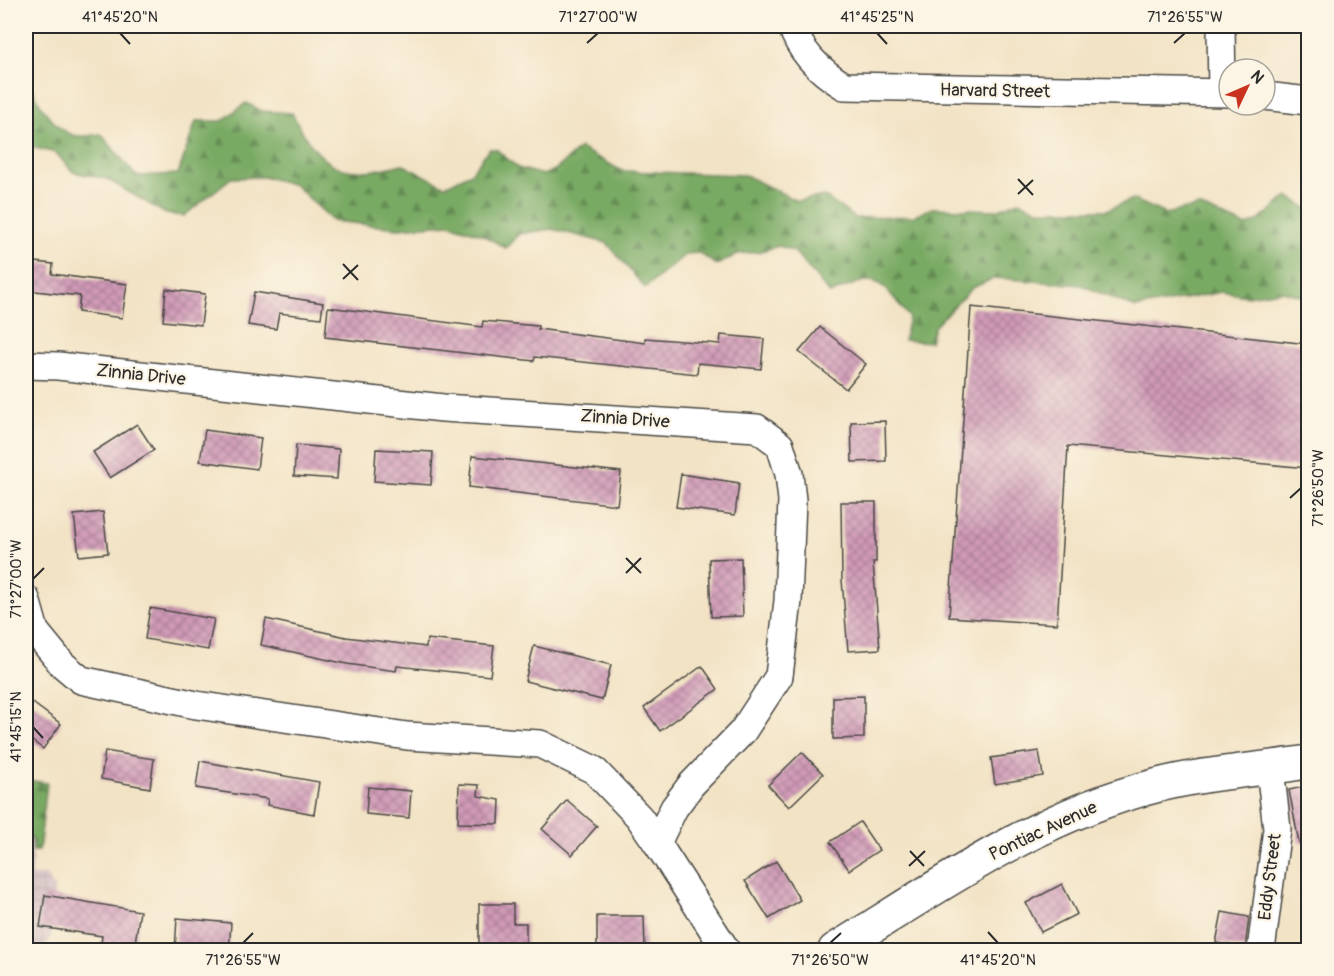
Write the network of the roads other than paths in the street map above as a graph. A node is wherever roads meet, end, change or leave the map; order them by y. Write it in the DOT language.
graph roads {
  1 [pos="792,26"];
  2 [pos="1221,26"];
  3 [pos="1223,57"];
  4 [pos="1217,92"];
  5 [pos="1277,97"];
  6 [pos="1308,101"];
  7 [pos="26,365"];
  8 [pos="26,599"];
  9 [pos="1308,762"];
  10 [pos="1270,768"];
  11 [pos="657,843"];
  12 [pos="726,951"];
  13 [pos="835,951"];
  14 [pos="1261,951"];
  1 -- 4 [label="street, Harvard Street"];
  2 -- 3 [label="street"];
  5 -- 6 [label="street"];
  7 -- 11 [label="street, Zinnia Drive"];
  8 -- 11 [label="street"];
  9 -- 10 [label="main road, Pontiac Avenue"];
  10 -- 13 [label="main road, Pontiac Avenue"];
  10 -- 14 [label="street, Eddy Street"];
  11 -- 12 [label="street"];
}
